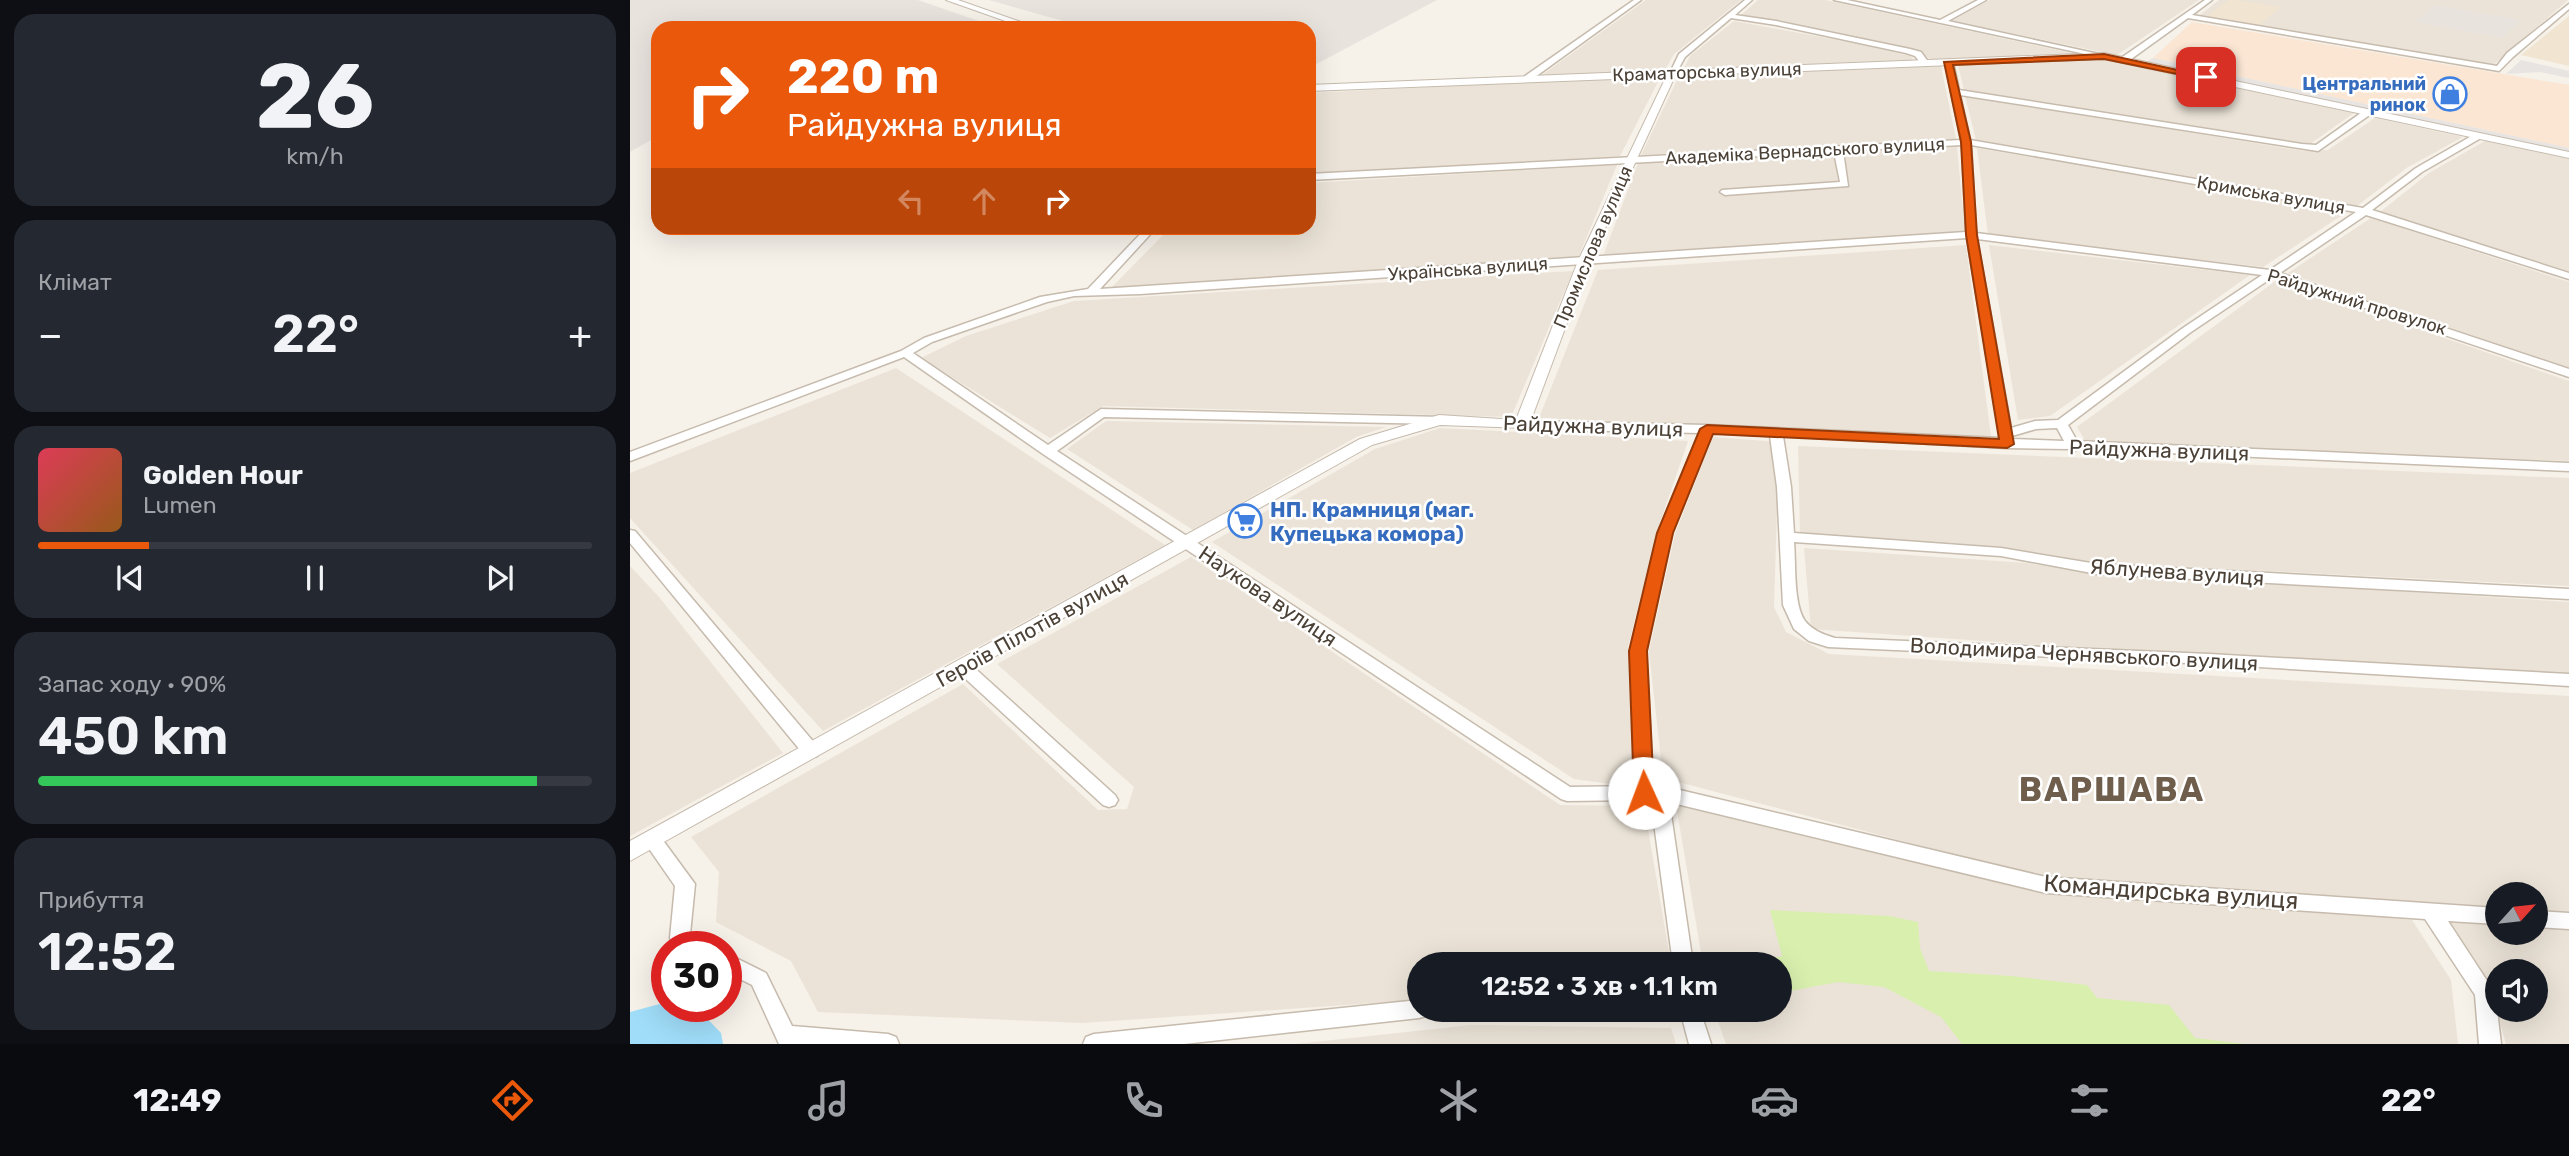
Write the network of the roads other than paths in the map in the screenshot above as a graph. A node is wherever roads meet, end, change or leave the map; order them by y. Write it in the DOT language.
graph roads {
  1 [pos="950,0"];
  2 [pos="1638,0"];
  3 [pos="1749,0"];
  4 [pos="1838,0"];
  5 [pos="1983,0"];
  6 [pos="2209,0"];
  7 [pos="2569,6"];
  8 [pos="1729,16"];
  9 [pos="2187,16"];
  10 [pos="1013,21"];
  11 [pos="1941,22"];
  12 [pos="2104,56"];
  13 [pos="2124,60"];
  14 [pos="1948,62"];
  15 [pos="1926,63"];
  16 [pos="1672,73"];
  17 [pos="1528,78"];
  18 [pos="1316,88"];
  19 [pos="1955,92"];
  20 [pos="2368,112"];
  21 [pos="2479,136"];
  22 [pos="1966,142"];
  23 [pos="1838,149"];
  24 [pos="2569,155"];
  25 [pos="1629,160"];
  26 [pos="1316,177"];
  27 [pos="1724,192"];
  28 [pos="2365,211"];
  29 [pos="1144,235"];
  30 [pos="1971,235"];
  31 [pos="1584,261"];
  32 [pos="2271,272"];
  33 [pos="2569,276"];
  34 [pos="1091,292"];
  35 [pos="905,353"];
  36 [pos="2569,373"];
  37 [pos="1439,420"];
  38 [pos="2061,424"];
  39 [pos="1522,425"];
  40 [pos="1707,429"];
  41 [pos="1776,433"];
  42 [pos="2006,439"];
  43 [pos="2074,447"];
  44 [pos="1048,451"];
  45 [pos="630,457"];
  46 [pos="2569,467"];
  47 [pos="630,534"];
  48 [pos="1787,537"];
  49 [pos="1189,544"];
  50 [pos="2569,594"];
  51 [pos="963,667"];
  52 [pos="2569,680"];
  53 [pos="811,751"];
  54 [pos="1644,793"];
  55 [pos="1108,800"];
  56 [pos="652,840"];
  57 [pos="630,852"];
  58 [pos="2430,910"];
  59 [pos="2485,915"];
  60 [pos="2548,920"];
  61 [pos="2569,921"];
  62 [pos="681,931"];
  63 [pos="1681,952"];
  64 [pos="742,970"];
  65 [pos="1407,1010"];
  66 [pos="1694,1022"];
  67 [pos="788,1040"];
  68 [pos="888,1044"];
  69 [pos="1094,1044"];
  70 [pos="1700,1044"];
  71 [pos="2490,1044"];
  1 -- 10 [label="street"];
  2 -- 17 [label="street"];
  3 -- 8 [label="street"];
  4 -- 11 [label="street"];
  5 -- 11 [label="street"];
  6 -- 9 [label="street"];
  7 -- 9 [label="street"];
  8 -- 15 [label="street"];
  8 -- 16 [label="street"];
  9 -- 13 [label="street"];
  11 -- 12 [label="street"];
  12 -- 13 [label="street, Краматорська вулиця"];
  12 -- 14 [label="street, Краматорська вулиця"];
  13 -- 20 [label="street, Краматорська вулиця"];
  14 -- 15 [label="street, Краматорська вулиця"];
  14 -- 19 [label="street"];
  15 -- 16 [label="street, Краматорська вулиця"];
  16 -- 17 [label="street, Краматорська вулиця"];
  16 -- 25 [label="street, Промислова вулиця"];
  17 -- 18 [label="street, Краматорська вулиця"];
  19 -- 20 [label="street"];
  19 -- 22 [label="street"];
  20 -- 21 [label="street, Краматорська вулиця"];
  21 -- 24 [label="street, Краматорська вулиця"];
  21 -- 28 [label="street"];
  22 -- 23 [label="street, Академіка Вернадського вулиця"];
  22 -- 28 [label="street, Кримська вулиця"];
  22 -- 30 [label="street"];
  23 -- 25 [label="street, Академіка Вернадського вулиця"];
  23 -- 27 [label="street"];
  25 -- 26 [label="street, Академіка Вернадського вулиця"];
  25 -- 31 [label="street, Промислова вулиця"];
  28 -- 32 [label="street"];
  28 -- 33 [label="street, Кримська вулиця"];
  29 -- 34 [label="street"];
  30 -- 31 [label="street, Українська вулиця"];
  30 -- 32 [label="street, Райдужний провулок"];
  30 -- 42 [label="street"];
  31 -- 34 [label="street, Українська вулиця"];
  31 -- 39 [label="street, Промислова вулиця"];
  32 -- 36 [label="street, Райдужний провулок"];
  32 -- 38 [label="street"];
  34 -- 35 [label="street, Українська вулиця"];
  35 -- 44 [label="street, Наукова вулиця"];
  35 -- 45 [label="street, Українська вулиця"];
  37 -- 39 [label="street, Райдужна вулиця"];
  37 -- 44 [label="street, Райдужна вулиця"];
  37 -- 49 [label="street, Героїв Пілотів вулиця"];
  38 -- 42 [label="street"];
  38 -- 43 [label="street"];
  39 -- 40 [label="street, Райдужна вулиця"];
  40 -- 41 [label="street, Райдужна вулиця"];
  40 -- 54 [label="street"];
  41 -- 42 [label="street, Райдужна вулиця"];
  41 -- 48 [label="street, Володимира Чернявського вулиця"];
  42 -- 43 [label="street, Райдужна вулиця"];
  43 -- 46 [label="street, Райдужна вулиця"];
  44 -- 49 [label="street, Наукова вулиця"];
  47 -- 53 [label="street"];
  48 -- 50 [label="street, Яблунева вулиця"];
  48 -- 52 [label="street, Володимира Чернявського вулиця"];
  49 -- 51 [label="street, Героїв Пілотів вулиця"];
  49 -- 54 [label="street, Наукова вулиця"];
  51 -- 53 [label="street, Героїв Пілотів вулиця"];
  51 -- 55 [label="street"];
  53 -- 56 [label="street, Героїв Пілотів вулиця"];
  54 -- 58 [label="street, Командирська вулиця"];
  54 -- 63 [label="street"];
  56 -- 57 [label="street, Героїв Пілотів вулиця"];
  56 -- 62 [label="street"];
  58 -- 59 [label="street, Командирська вулиця"];
  58 -- 71 [label="street"];
  60 -- 61 [label="street"];
  64 -- 67 [label="street"];
  65 -- 69 [label="street"];
  66 -- 70 [label="street"];
  67 -- 68 [label="street"];
}
